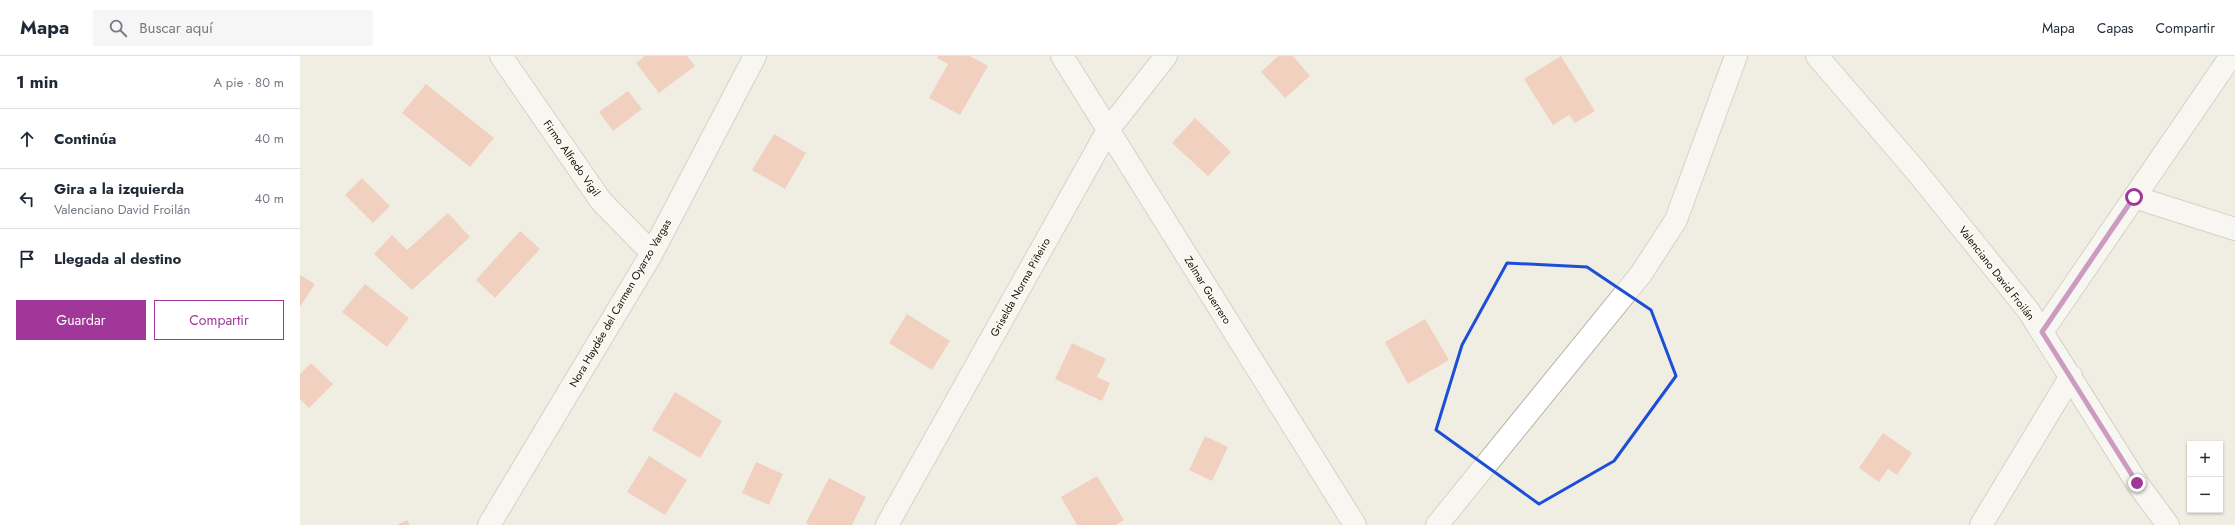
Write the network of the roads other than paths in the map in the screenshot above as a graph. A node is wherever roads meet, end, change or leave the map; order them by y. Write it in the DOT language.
graph roads {
  1 [pos="501,56"];
  2 [pos="755,56"];
  3 [pos="1062,56"];
  4 [pos="1166,56"];
  5 [pos="1736,56"];
  6 [pos="1817,56"];
  7 [pos="2231,56"];
  8 [pos="1108,130"];
  9 [pos="2134,197"];
  10 [pos="2235,229"];
  11 [pos="652,253"];
  12 [pos="2042,332"];
  13 [pos="2071,376"];
  14 [pos="489,525"];
  15 [pos="886,525"];
  16 [pos="1355,525"];
  17 [pos="1437,525"];
  18 [pos="1981,525"];
  19 [pos="2168,525"];
  1 -- 11 [label="street, Firmo Alfredo Vigil"];
  2 -- 11 [label="street, Nora Haydée del Carmen Oyarzo Vargas"];
  3 -- 8 [label="street, Zelmar Guerrero"];
  4 -- 8 [label="street, Griselda Norma Piñeiro"];
  5 -- 17 [label="street"];
  6 -- 12 [label="street, Valenciano David Froilán"];
  7 -- 9 [label="street"];
  8 -- 15 [label="street, Griselda Norma Piñeiro"];
  8 -- 16 [label="street, Zelmar Guerrero"];
  9 -- 10 [label="street"];
  9 -- 12 [label="street"];
  11 -- 14 [label="street, Nora Haydée del Carmen Oyarzo Vargas"];
  12 -- 13 [label="street, Valenciano David Froilán"];
  13 -- 18 [label="street"];
  13 -- 19 [label="street, Valenciano David Froilán"];
}
